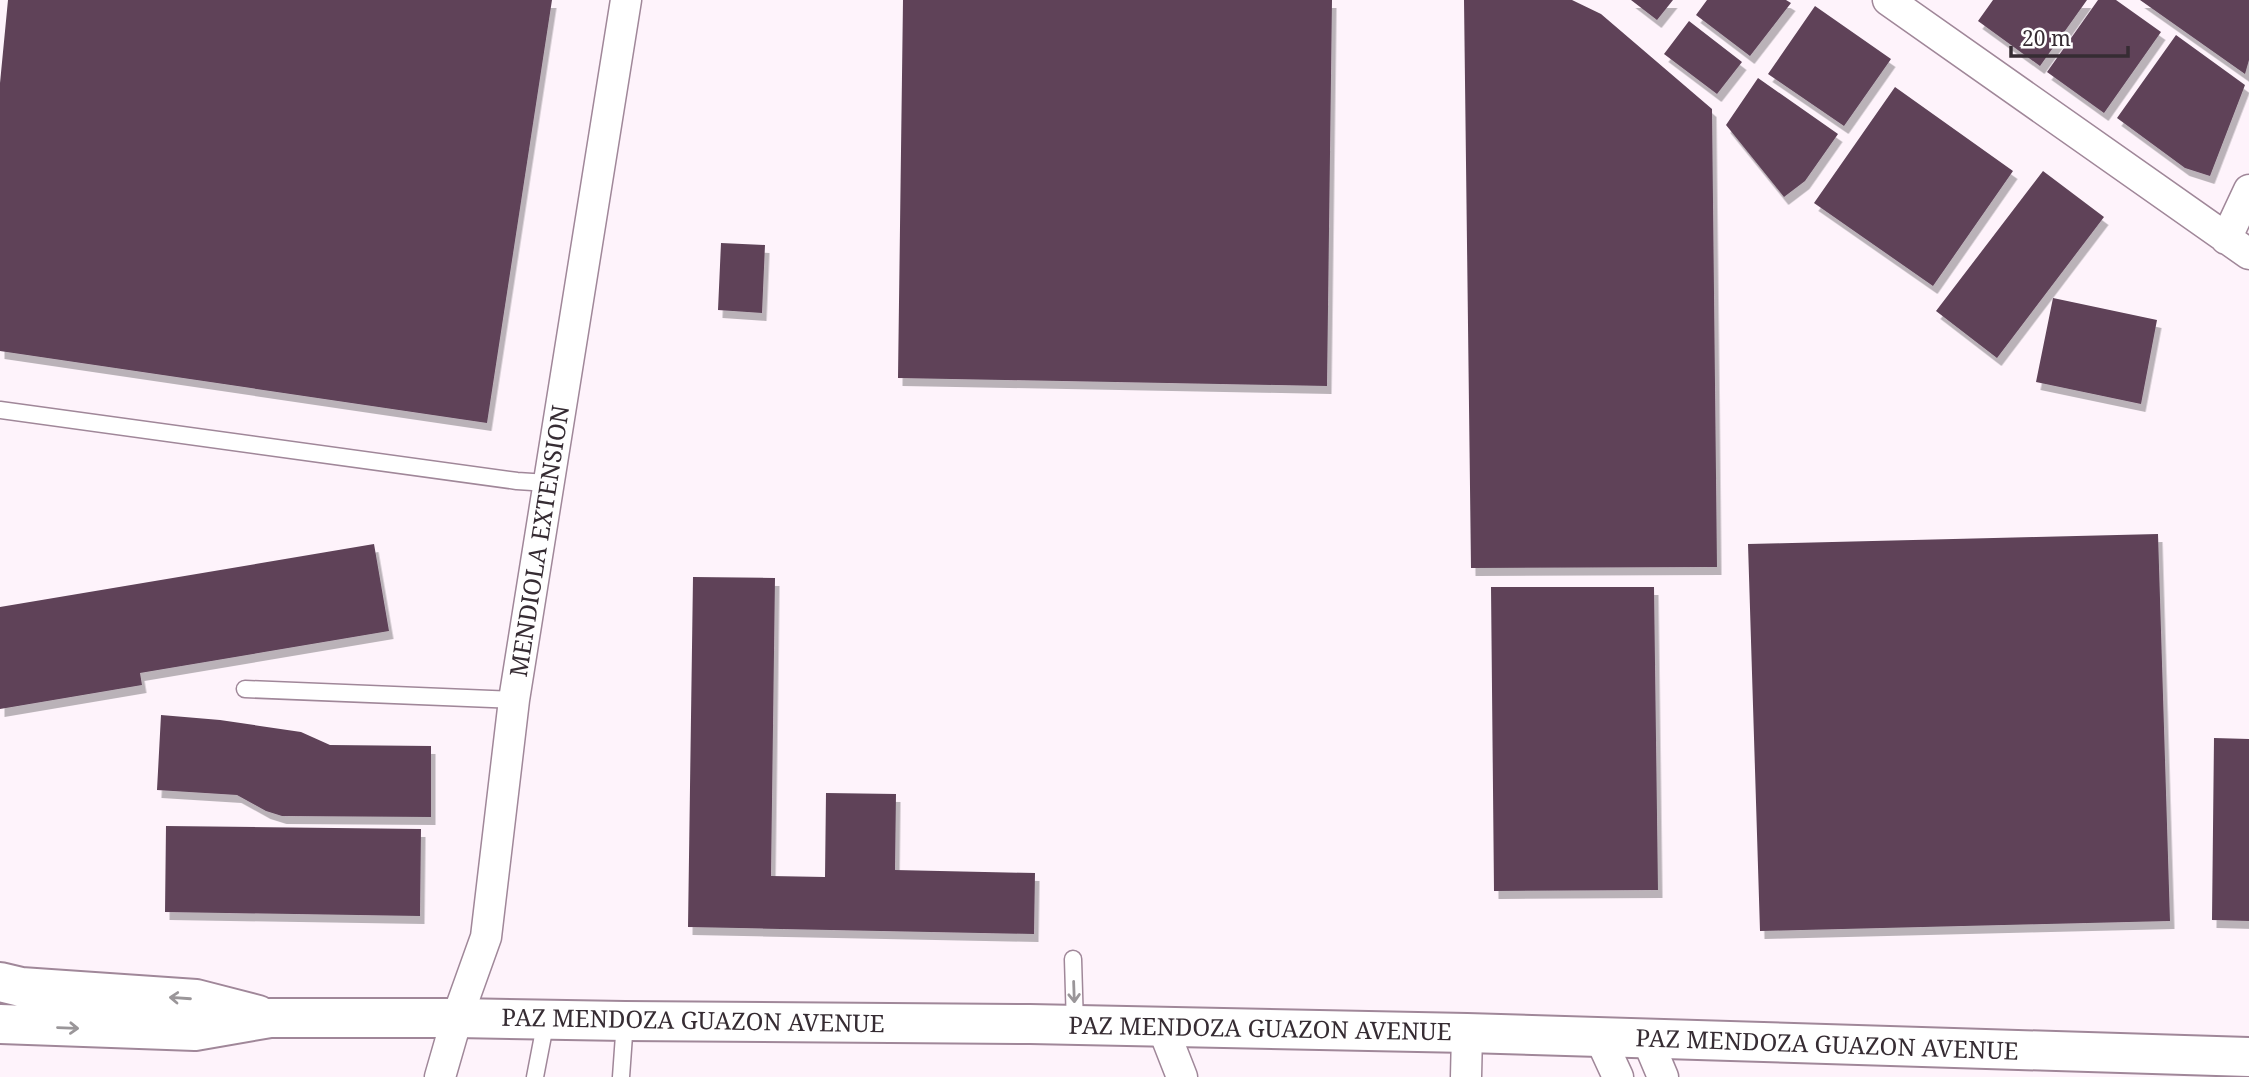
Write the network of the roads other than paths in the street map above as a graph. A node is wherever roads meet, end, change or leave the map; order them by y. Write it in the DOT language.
graph roads {
  1 [pos="626,0"];
  2 [pos="1888,0"];
  3 [pos="2249,190"];
  4 [pos="2237,246"];
  5 [pos="0,410"];
  6 [pos="548,483"];
  7 [pos="245,689"];
  8 [pos="514,700"];
  9 [pos="1073,959"];
  10 [pos="0,982"];
  11 [pos="270,1018"];
  12 [pos="457,1018"];
  13 [pos="545,1020"];
  14 [pos="625,1021"];
  15 [pos="0,1024"];
  16 [pos="1075,1026"];
  17 [pos="1162,1026"];
  18 [pos="1466,1033"];
  19 [pos="1600,1038"];
  20 [pos="1647,1039"];
  21 [pos="2249,1056"];
  22 [pos="440,1077"];
  23 [pos="535,1077"];
  24 [pos="621,1077"];
  25 [pos="1182,1077"];
  26 [pos="1465,1077"];
  27 [pos="1618,1077"];
  28 [pos="1663,1077"];
  1 -- 6 [label="street, MENDIOLA EXTENSION"];
  2 -- 4 [label="street"];
  3 -- 4 [label="street"];
  5 -- 6 [label="lane"];
  6 -- 8 [label="street, MENDIOLA EXTENSION"];
  7 -- 8 [label="lane"];
  8 -- 12 [label="street, MENDIOLA EXTENSION"];
  9 -- 16 [label="lane, one-way"];
  11 -- 10 [label="main road, PAZ MENDOZA GUAZON AVENUE, one-way"];
  11 -- 12 [label="main road, PAZ MENDOZA GUAZON AVENUE"];
  15 -- 11 [label="main road, PAZ MENDOZA GUAZON AVENUE, one-way"];
  12 -- 13 [label="main road, PAZ MENDOZA GUAZON AVENUE"];
  12 -- 22 [label="street, MENDIOLA EXTENSION"];
  13 -- 14 [label="main road, PAZ MENDOZA GUAZON AVENUE"];
  13 -- 23 [label="lane"];
  14 -- 16 [label="main road, PAZ MENDOZA GUAZON AVENUE"];
  14 -- 24 [label="lane"];
  16 -- 17 [label="main road, PAZ MENDOZA GUAZON AVENUE"];
  17 -- 18 [label="main road, PAZ MENDOZA GUAZON AVENUE"];
  17 -- 25 [label="street"];
  18 -- 19 [label="main road, PAZ MENDOZA GUAZON AVENUE"];
  18 -- 26 [label="street"];
  19 -- 20 [label="main road, PAZ MENDOZA GUAZON AVENUE"];
  19 -- 27 [label="street"];
  20 -- 21 [label="main road, PAZ MENDOZA GUAZON AVENUE"];
  20 -- 28 [label="street"];
}
